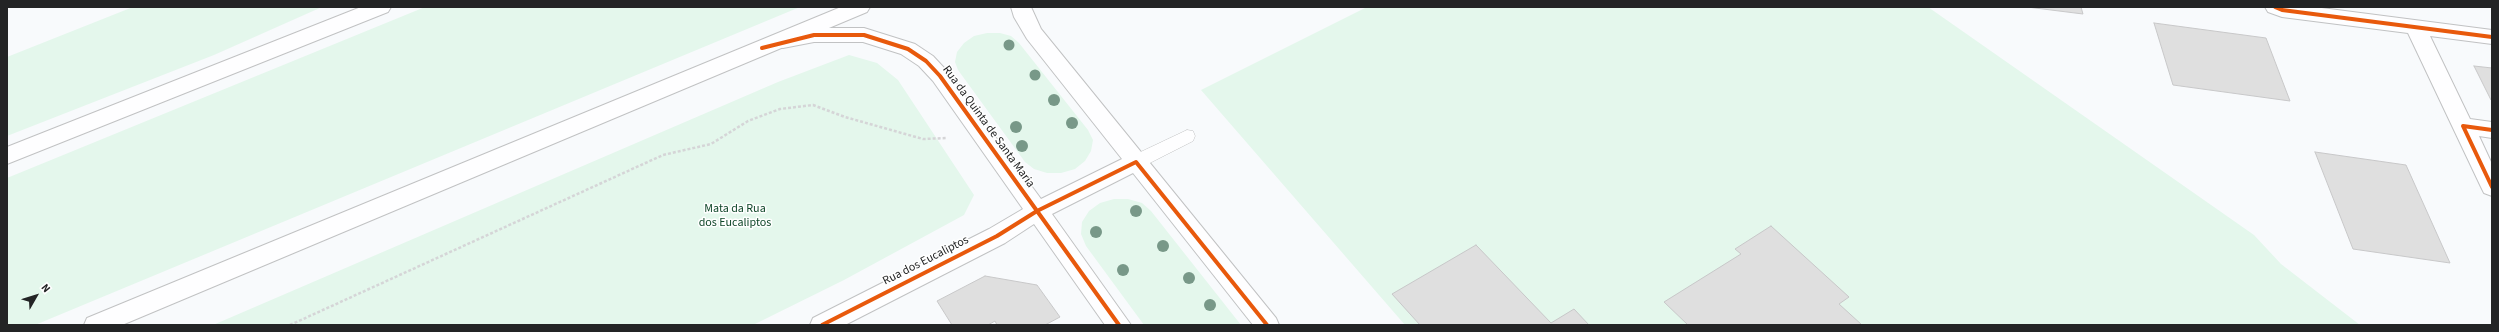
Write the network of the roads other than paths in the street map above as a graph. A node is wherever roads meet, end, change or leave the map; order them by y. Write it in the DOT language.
graph roads {
  1 [pos="381,7"];
  2 [pos="860,7"];
  3 [pos="1021,7"];
  4 [pos="2275,7"];
  5 [pos="2415,27"];
  6 [pos="2492,37"];
  7 [pos="762,48"];
  8 [pos="2463,126"];
  9 [pos="2492,130"];
  10 [pos="1187,136"];
  11 [pos="7,156"];
  12 [pos="1136,162"];
  13 [pos="2492,187"];
  14 [pos="1037,211"];
  15 [pos="96,325"];
  16 [pos="822,325"];
  17 [pos="1119,325"];
  18 [pos="1267,325"];
  1 -- 11 [label="main road"];
  2 -- 7 [label="main road"];
  3 -- 12 [label="main road"];
  4 -- 5 [label="main road"];
  5 -- 6 [label="main road"];
  5 -- 8 [label="main road"];
  7 -- 14 [label="main road, Rua da Quinta de Santa Maria"];
  7 -- 15 [label="main road"];
  8 -- 9 [label="main road"];
  8 -- 13 [label="main road"];
  10 -- 12 [label="lane"];
  12 -- 14 [label="main road, Rua dos Eucaliptos"];
  12 -- 18 [label="main road"];
  14 -- 16 [label="main road, Rua dos Eucaliptos"];
  14 -- 17 [label="main road, Rua da Quinta de Santa Maria"];
}
